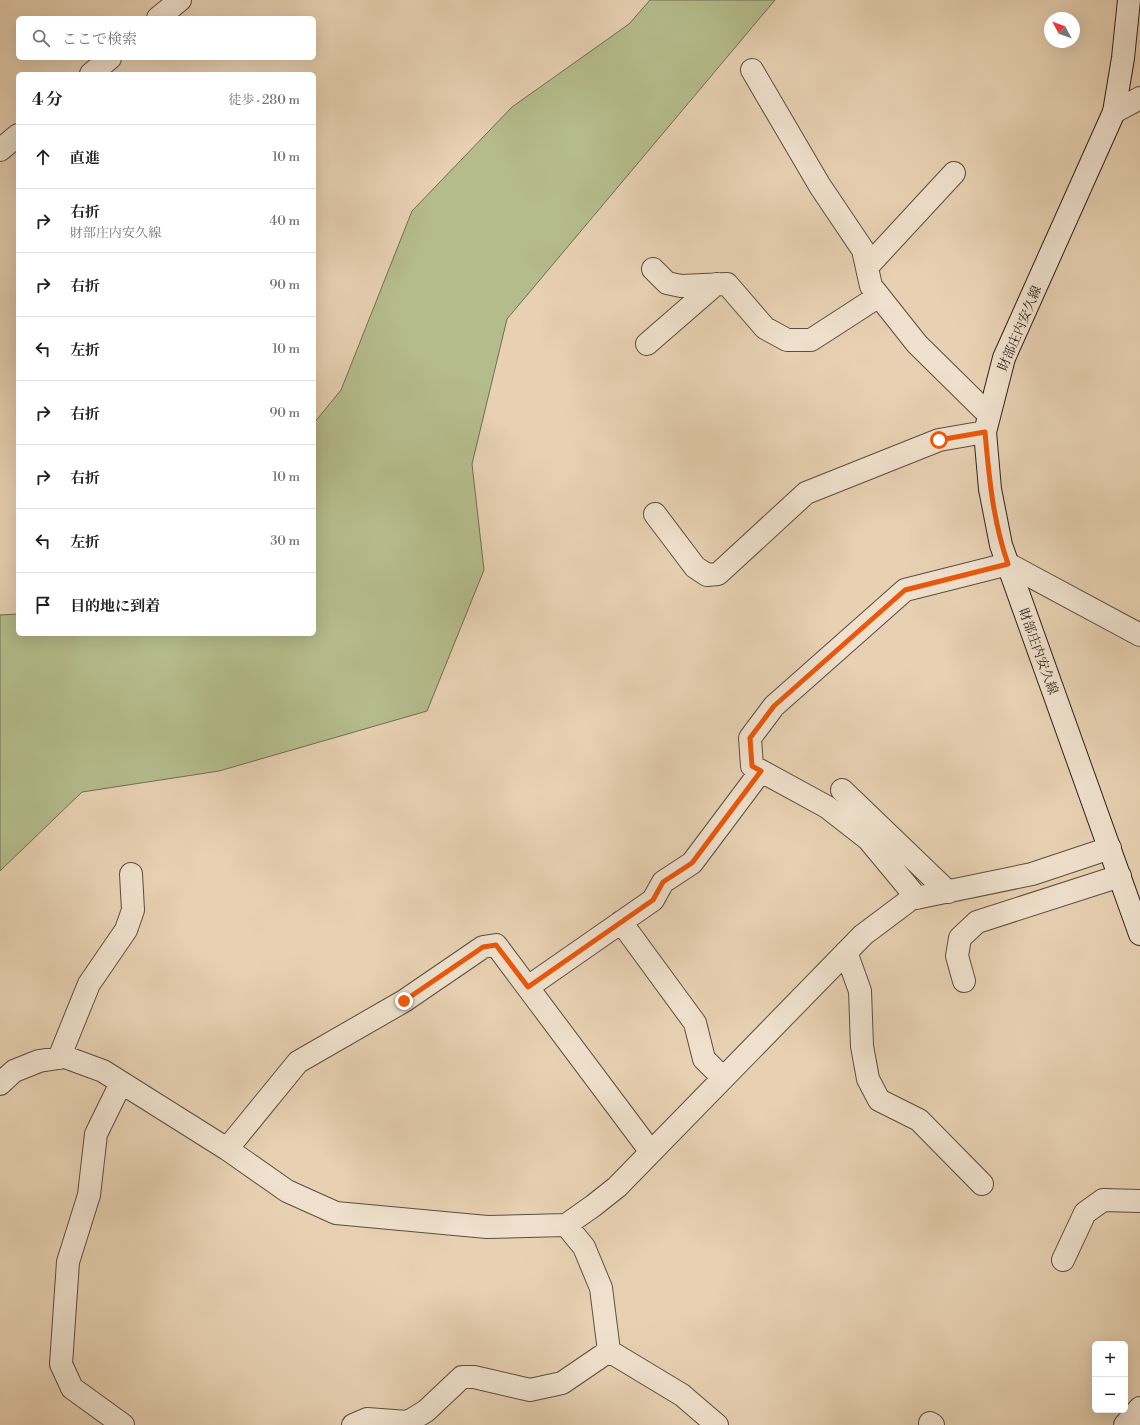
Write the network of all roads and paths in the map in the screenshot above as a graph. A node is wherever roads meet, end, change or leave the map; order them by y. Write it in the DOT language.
graph roads {
  1 [pos="180,0"];
  2 [pos="1129,0"];
  3 [pos="160,16"];
  4 [pos="108,60"];
  5 [pos="752,70"];
  6 [pos="93,72"];
  7 [pos="1140,98"];
  8 [pos="1114,112"];
  9 [pos="16,137"];
  10 [pos="0,150"];
  11 [pos="954,173"];
  12 [pos="867,267"];
  13 [pos="653,269"];
  14 [pos="716,284"];
  15 [pos="879,296"];
  16 [pos="647,344"];
  17 [pos="987,424"];
  18 [pos="655,514"];
  19 [pos="1008,564"];
  20 [pos="1140,634"];
  21 [pos="761,771"];
  22 [pos="842,790"];
  23 [pos="1110,848"];
  24 [pos="131,874"];
  25 [pos="1120,876"];
  26 [pos="948,892"];
  27 [pos="917,898"];
  28 [pos="622,922"];
  29 [pos="1140,934"];
  30 [pos="846,952"];
  31 [pos="964,981"];
  32 [pos="528,987"];
  33 [pos="59,1058"];
  34 [pos="723,1078"];
  35 [pos="121,1083"];
  36 [pos="0,1084"];
  37 [pos="227,1149"];
  38 [pos="651,1152"];
  39 [pos="982,1184"];
  40 [pos="1140,1201"];
  41 [pos="566,1225"];
  42 [pos="1063,1260"];
  43 [pos="608,1351"];
  44 [pos="1140,1408"];
  45 [pos="123,1425"];
  46 [pos="353,1425"];
  47 [pos="717,1425"];
  48 [pos="1125,1425"];
  1 -- 3 [label="street"];
  2 -- 8 [label="street, 財部庄内安久線"];
  4 -- 6 [label="street"];
  5 -- 12 [label="street"];
  7 -- 8 [label="street"];
  8 -- 17 [label="street, 財部庄内安久線"];
  9 -- 10 [label="street"];
  11 -- 12 [label="street"];
  12 -- 15 [label="street"];
  13 -- 14 [label="street"];
  14 -- 15 [label="street"];
  14 -- 16 [label="street"];
  15 -- 17 [label="street"];
  17 -- 18 [label="street"];
  17 -- 19 [label="street, 財部庄内安久線"];
  19 -- 20 [label="street"];
  19 -- 21 [label="street"];
  19 -- 23 [label="street, 財部庄内安久線"];
  21 -- 27 [label="street"];
  21 -- 28 [label="street"];
  22 -- 26 [label="street"];
  23 -- 25 [label="street, 財部庄内安久線"];
  23 -- 26 [label="street"];
  24 -- 33 [label="street"];
  25 -- 29 [label="street, 財部庄内安久線"];
  25 -- 31 [label="street"];
  26 -- 27 [label="street"];
  27 -- 30 [label="street"];
  28 -- 32 [label="street"];
  28 -- 34 [label="street"];
  30 -- 34 [label="street"];
  30 -- 39 [label="street"];
  32 -- 37 [label="street"];
  32 -- 38 [label="street"];
  33 -- 35 [label="street"];
  33 -- 36 [label="street"];
  34 -- 38 [label="street"];
  35 -- 37 [label="street"];
  35 -- 45 [label="street"];
  37 -- 41 [label="street"];
  38 -- 41 [label="street"];
  40 -- 42 [label="street"];
  41 -- 43 [label="street"];
  43 -- 46 [label="street"];
  43 -- 47 [label="street"];
  44 -- 48 [label="street"];
}
